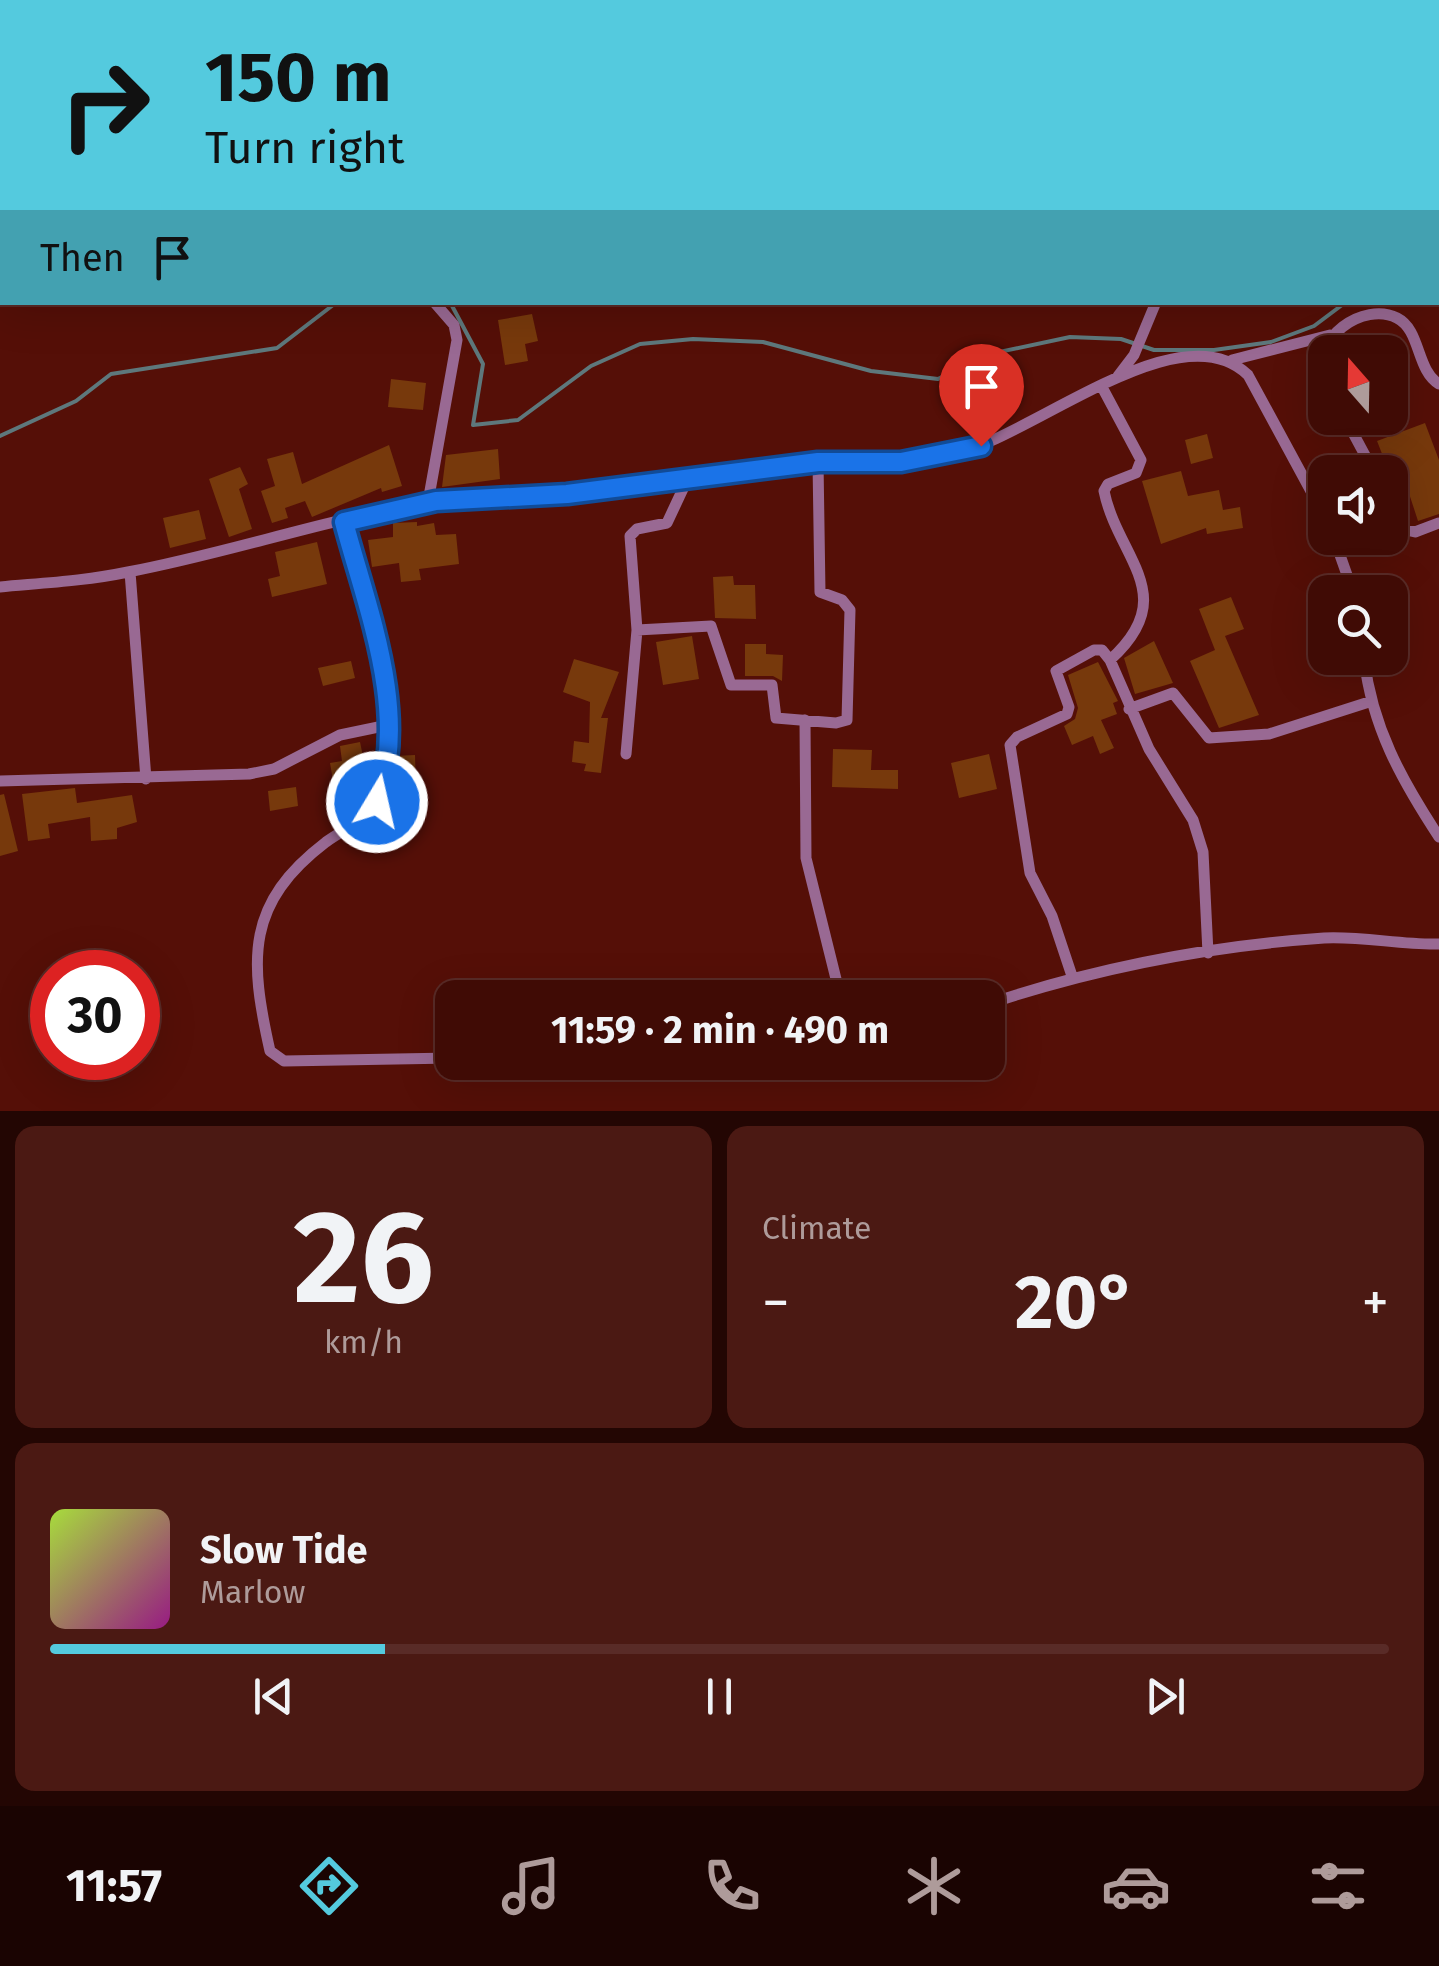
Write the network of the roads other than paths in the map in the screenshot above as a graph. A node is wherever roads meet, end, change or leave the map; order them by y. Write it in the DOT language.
graph roads {
  1 [pos="437,305"];
  2 [pos="1154,308"];
  3 [pos="1332,335"];
  4 [pos="1308,341"];
  5 [pos="1232,360"];
  6 [pos="1118,376"];
  7 [pos="1439,384"];
  8 [pos="1102,387"];
  9 [pos="818,462"];
  10 [pos="689,476"];
  11 [pos="1308,486"];
  12 [pos="428,502"];
  13 [pos="344,522"];
  14 [pos="1439,523"];
  15 [pos="1408,530"];
  16 [pos="130,572"];
  17 [pos="0,588"];
  18 [pos="637,630"];
  19 [pos="1110,660"];
  20 [pos="1366,675"];
  21 [pos="1369,702"];
  22 [pos="1130,710"];
  23 [pos="805,720"];
  24 [pos="388,726"];
  25 [pos="626,754"];
  26 [pos="146,779"];
  27 [pos="0,781"];
  28 [pos="1439,837"];
  29 [pos="1439,944"];
  30 [pos="1208,953"];
  31 [pos="1072,976"];
  32 [pos="836,980"];
  33 [pos="1005,998"];
  34 [pos="435,1058"];
  1 -- 12 [label="street"];
  2 -- 6 [label="street"];
  3 -- 7 [label="street"];
  4 -- 5 [label="street"];
  5 -- 6 [label="street"];
  5 -- 11 [label="street"];
  6 -- 8 [label="street"];
  8 -- 9 [label="street"];
  8 -- 19 [label="street"];
  9 -- 10 [label="street"];
  9 -- 23 [label="street"];
  10 -- 12 [label="street"];
  10 -- 18 [label="street"];
  12 -- 13 [label="street"];
  13 -- 16 [label="street"];
  13 -- 24 [label="street"];
  14 -- 15 [label="street"];
  16 -- 17 [label="street"];
  16 -- 26 [label="street"];
  18 -- 23 [label="street"];
  18 -- 25 [label="street"];
  19 -- 22 [label="street"];
  19 -- 31 [label="street"];
  20 -- 21 [label="street"];
  21 -- 22 [label="street"];
  21 -- 28 [label="street"];
  22 -- 30 [label="street"];
  23 -- 32 [label="street"];
  24 -- 26 [label="street"];
  24 -- 34 [label="street"];
  26 -- 27 [label="street"];
  29 -- 30 [label="street"];
  30 -- 31 [label="street"];
  31 -- 33 [label="street"];
}
